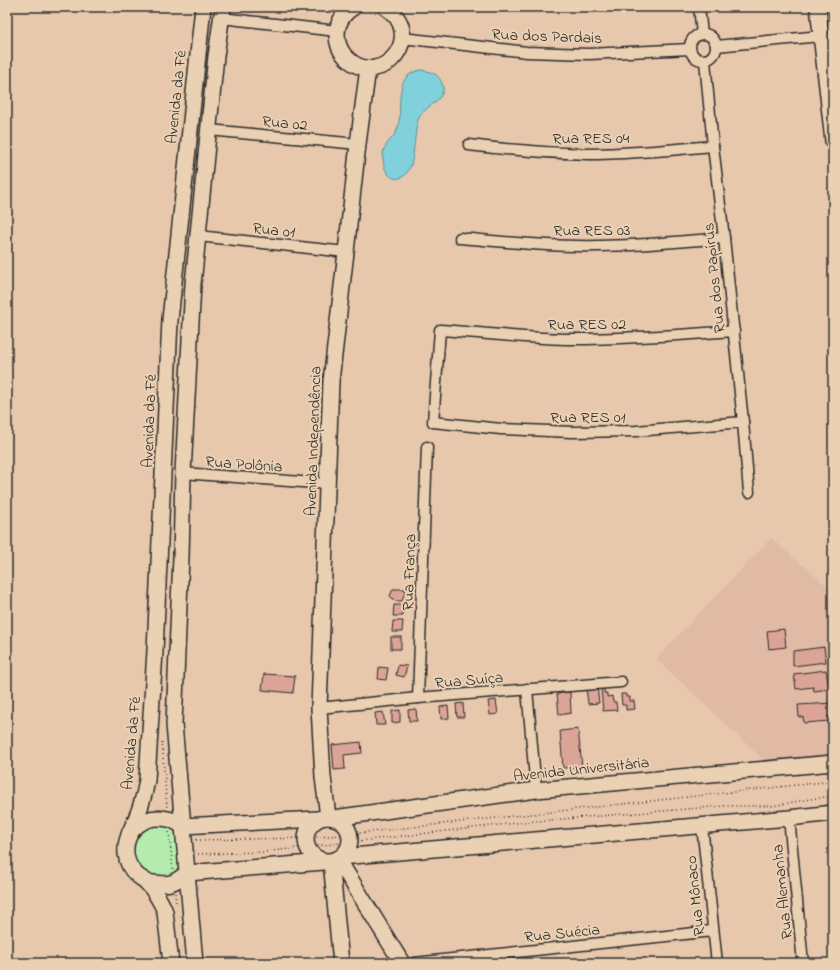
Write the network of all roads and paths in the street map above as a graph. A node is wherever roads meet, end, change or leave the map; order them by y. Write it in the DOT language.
graph roads {
  1 [pos="203,7"];
  2 [pos="354,7"];
  3 [pos="385,7"];
  4 [pos="699,7"];
  5 [pos="818,7"];
  6 [pos="222,12"];
  7 [pos="337,31"];
  8 [pos="702,34"];
  9 [pos="821,36"];
  10 [pos="402,38"];
  11 [pos="716,46"];
  12 [pos="690,49"];
  13 [pos="705,61"];
  14 [pos="368,68"];
  15 [pos="209,130"];
  16 [pos="833,142"];
  17 [pos="358,144"];
  18 [pos="469,145"];
  19 [pos="713,146"];
  20 [pos="198,236"];
  21 [pos="460,238"];
  22 [pos="724,238"];
  23 [pos="346,252"];
  24 [pos="734,331"];
  25 [pos="433,422"];
  26 [pos="743,422"];
  27 [pos="427,447"];
  28 [pos="183,473"];
  29 [pos="328,484"];
  30 [pos="749,492"];
  31 [pos="621,682"];
  32 [pos="527,689"];
  33 [pos="418,698"];
  34 [pos="319,708"];
  35 [pos="833,763"];
  36 [pos="833,781"];
  37 [pos="536,790"];
  38 [pos="833,796"];
  39 [pos="833,813"];
  40 [pos="327,818"];
  41 [pos="789,818"];
  42 [pos="702,826"];
  43 [pos="130,834"];
  44 [pos="349,838"];
  45 [pos="184,840"];
  46 [pos="306,842"];
  47 [pos="333,860"];
  48 [pos="187,873"];
  49 [pos="147,882"];
  50 [pos="713,931"];
  51 [pos="171,963"];
  52 [pos="195,963"];
  53 [pos="341,963"];
  54 [pos="402,963"];
  55 [pos="414,963"];
  56 [pos="717,963"];
  57 [pos="803,963"];
  1 -- 43 [label="main road, Avenida da Fé"];
  2 -- 7 [label="main road"];
  3 -- 10 [label="main road"];
  4 -- 8 [label="street"];
  5 -- 9 [label="main road"];
  6 -- 7 [label="street"];
  6 -- 15 [label="main road"];
  7 -- 14 [label="main road"];
  8 -- 11 [label="street"];
  8 -- 12 [label="street"];
  9 -- 11 [label="street"];
  9 -- 16 [label="main road"];
  10 -- 12 [label="street, Rua dos Pardais"];
  10 -- 14 [label="main road"];
  11 -- 13 [label="street"];
  12 -- 13 [label="street"];
  13 -- 19 [label="street, Rua dos Papírus"];
  14 -- 17 [label="main road, Avenida Independência"];
  15 -- 17 [label="street, Rua 02"];
  15 -- 20 [label="main road"];
  17 -- 23 [label="main road, Avenida Independência"];
  18 -- 19 [label="street, Rua RES 04"];
  19 -- 22 [label="street, Rua dos Papírus"];
  20 -- 23 [label="street, Rua 01"];
  20 -- 28 [label="main road"];
  21 -- 22 [label="street, Rua RES 03"];
  22 -- 24 [label="street, Rua dos Papírus"];
  23 -- 29 [label="main road, Avenida Independência"];
  24 -- 25 [label="street, Rua RES 02"];
  24 -- 26 [label="street, Rua dos Papírus"];
  25 -- 26 [label="street, Rua RES 01"];
  26 -- 30 [label="street, Rua dos Papírus"];
  27 -- 33 [label="street, Rua França"];
  28 -- 29 [label="street, Rua Polônia"];
  28 -- 45 [label="main road"];
  29 -- 34 [label="main road, Avenida Independência"];
  31 -- 32 [label="street, Rua Suíça"];
  32 -- 33 [label="street, Rua Suíça"];
  32 -- 37 [label="street"];
  33 -- 34 [label="street, Rua Suíça"];
  34 -- 40 [label="main road, Avenida Independência"];
  35 -- 37 [label="main road, Avenida Universitária"];
  36 -- 44 [label="path"];
  37 -- 40 [label="main road, Avenida Universitária"];
  38 -- 44 [label="path"];
  39 -- 41 [label="main road"];
  40 -- 44 [label="main road"];
  40 -- 45 [label="main road, Avenida Universitária"];
  40 -- 46 [label="main road"];
  41 -- 42 [label="main road"];
  41 -- 57 [label="street, Rua Alemanha"];
  42 -- 47 [label="main road"];
  42 -- 50 [label="street, Rua Mônaco"];
  43 -- 45 [label="main road, Avenida Universitária"];
  43 -- 49 [label="main road"];
  44 -- 46 [label="path"];
  44 -- 46 [label="path"];
  44 -- 47 [label="main road"];
  45 -- 46 [label="path"];
  45 -- 46 [label="path"];
  45 -- 48 [label="main road"];
  46 -- 47 [label="main road"];
  47 -- 48 [label="main road"];
  47 -- 53 [label="main road"];
  47 -- 54 [label="main road"];
  48 -- 49 [label="main road"];
  48 -- 52 [label="main road"];
  49 -- 51 [label="main road"];
  50 -- 55 [label="street, Rua Suécia"];
  50 -- 56 [label="street, Rua Mônaco"];
}
